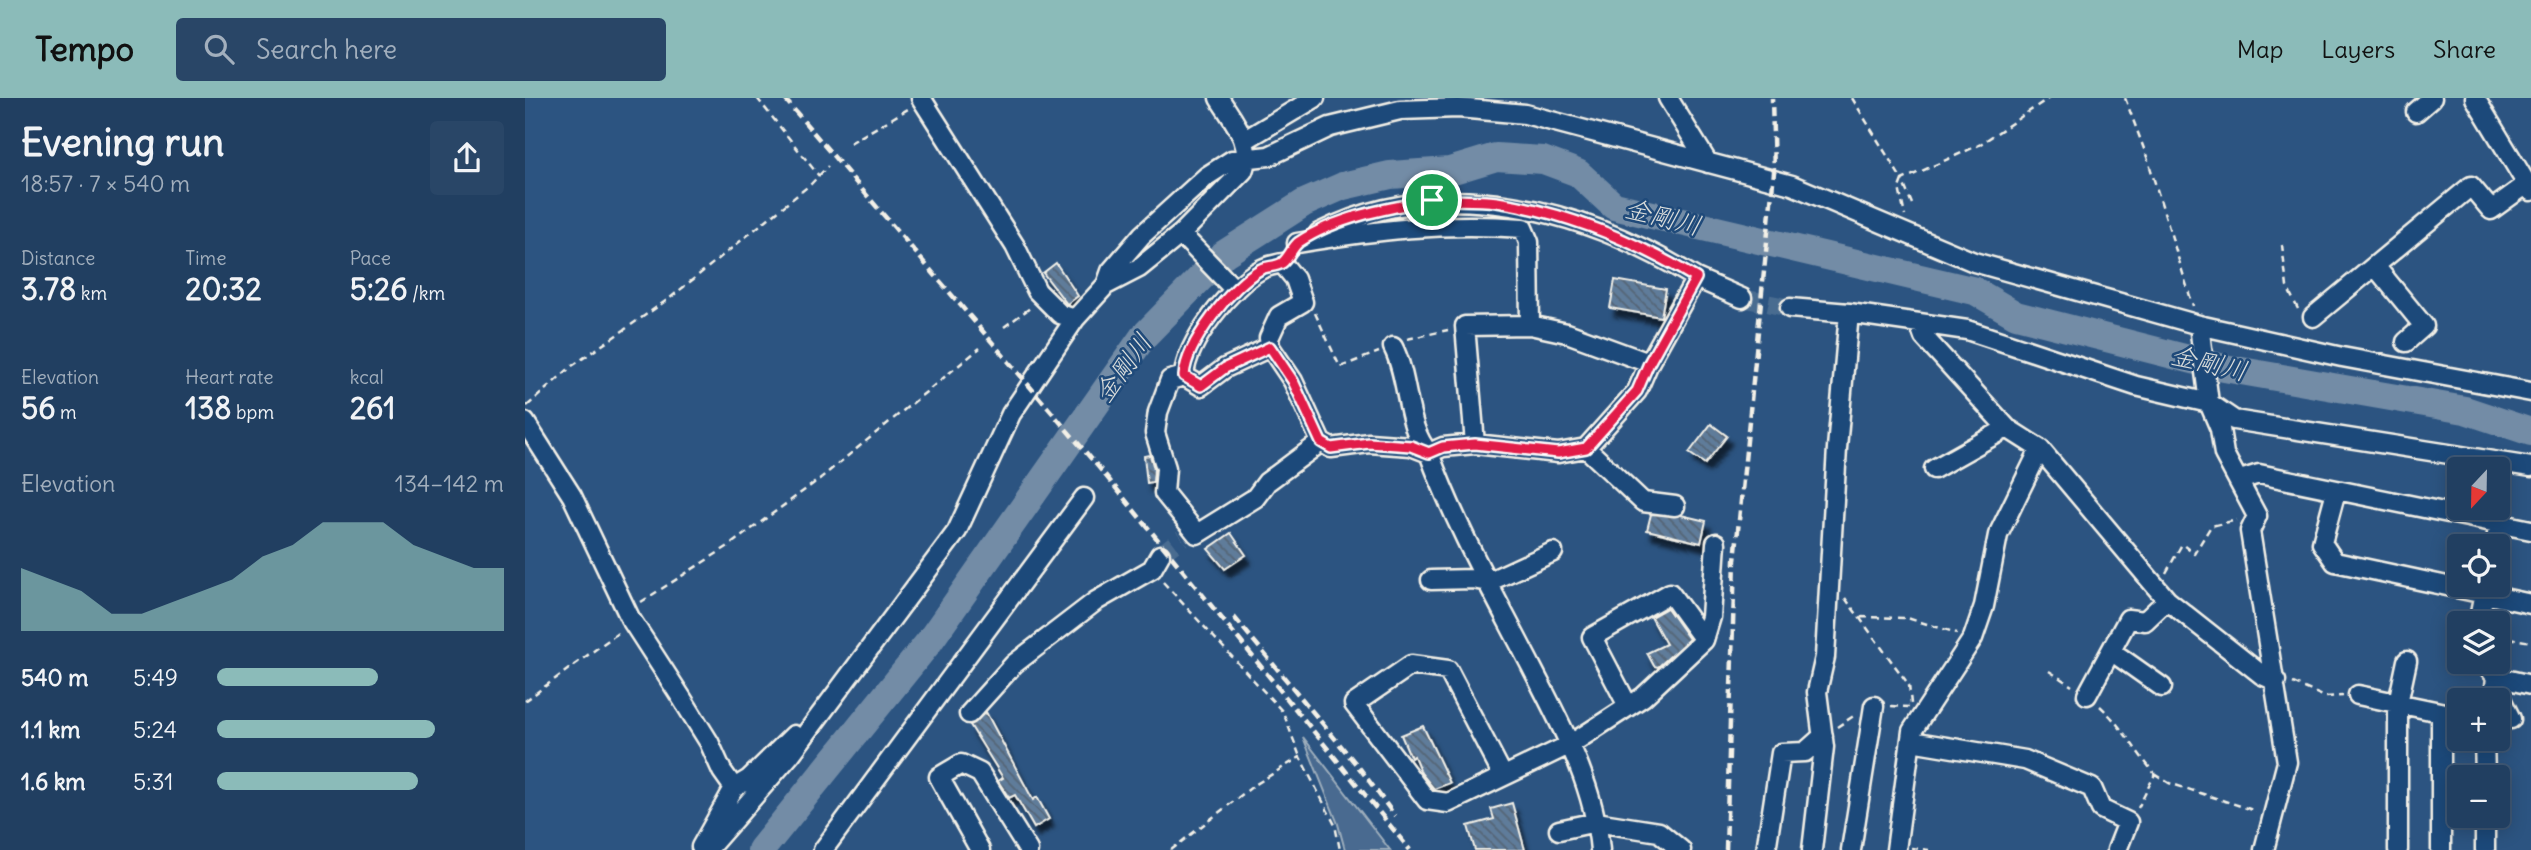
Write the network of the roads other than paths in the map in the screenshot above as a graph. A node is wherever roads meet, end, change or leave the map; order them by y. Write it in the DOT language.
graph roads {
  1 [pos="1219,98"];
  2 [pos="1315,98"];
  3 [pos="1668,98"];
  4 [pos="2432,98"];
  5 [pos="2475,98"];
  6 [pos="922,100"];
  7 [pos="2416,112"];
  8 [pos="1247,149"];
  9 [pos="1708,163"];
  10 [pos="2529,188"];
  11 [pos="1185,239"];
  12 [pos="1297,243"];
  13 [pos="1282,263"];
  14 [pos="2375,266"];
  15 [pos="1696,278"];
  16 [pos="1106,285"];
  17 [pos="1235,290"];
  18 [pos="1742,298"];
  19 [pos="1790,308"];
  20 [pos="1849,313"];
  21 [pos="2313,317"];
  22 [pos="1075,319"];
  23 [pos="1919,323"];
  24 [pos="1530,324"];
  25 [pos="2199,325"];
  26 [pos="2406,342"];
  27 [pos="1270,347"];
  28 [pos="1393,347"];
  29 [pos="1649,363"];
  30 [pos="1184,376"];
  31 [pos="2531,392"];
  32 [pos="2209,403"];
  33 [pos="525,422"];
  34 [pos="2007,428"];
  35 [pos="1321,442"];
  36 [pos="1475,444"];
  37 [pos="1586,448"];
  38 [pos="2040,449"];
  39 [pos="1429,453"];
  40 [pos="2531,467"];
  41 [pos="1934,469"];
  42 [pos="2240,480"];
  43 [pos="2336,491"];
  44 [pos="1084,498"];
  45 [pos="1675,506"];
  46 [pos="2500,523"];
  47 [pos="2531,530"];
  48 [pos="2498,534"];
  49 [pos="1716,543"];
  50 [pos="1553,552"];
  51 [pos="1156,562"];
  52 [pos="1431,580"];
  53 [pos="1488,582"];
  54 [pos="2447,582"];
  55 [pos="2162,594"];
  56 [pos="2510,597"];
  57 [pos="2531,604"];
  58 [pos="1705,640"];
  59 [pos="2111,650"];
  60 [pos="2407,661"];
  61 [pos="2494,674"];
  62 [pos="2496,677"];
  63 [pos="2276,681"];
  64 [pos="2531,685"];
  65 [pos="2162,687"];
  66 [pos="2087,695"];
  67 [pos="2358,695"];
  68 [pos="2397,703"];
  69 [pos="1628,706"];
  70 [pos="1874,706"];
  71 [pos="2447,713"];
  72 [pos="969,714"];
  73 [pos="2511,719"];
  74 [pos="812,725"];
  75 [pos="1822,736"];
  76 [pos="1912,736"];
  77 [pos="1571,744"];
  78 [pos="2448,751"];
  79 [pos="1502,775"];
  80 [pos="734,788"];
  81 [pos="1596,822"];
  82 [pos="2485,828"];
  83 [pos="1559,830"];
  84 [pos="700,850"];
  85 [pos="707,850"];
  86 [pos="823,850"];
  87 [pos="980,850"];
  88 [pos="1028,850"];
  89 [pos="1600,850"];
  90 [pos="1681,850"];
  91 [pos="1766,850"];
  92 [pos="1812,850"];
  93 [pos="1851,850"];
  94 [pos="1896,850"];
  95 [pos="2117,850"];
  96 [pos="2264,850"];
  97 [pos="2398,850"];
  98 [pos="2441,850"];
  99 [pos="2485,850"];
  1 -- 8 [label="street"];
  2 -- 8 [label="street"];
  3 -- 9 [label="street"];
  4 -- 7 [label="street"];
  5 -- 10 [label="street"];
  6 -- 22 [label="street"];
  8 -- 9 [label="street"];
  8 -- 11 [label="street"];
  8 -- 16 [label="street"];
  9 -- 25 [label="street"];
  10 -- 14 [label="street"];
  11 -- 16 [label="street"];
  11 -- 17 [label="street"];
  12 -- 13 [label="street"];
  12 -- 15 [label="street"];
  12 -- 24 [label="street"];
  13 -- 17 [label="street"];
  13 -- 27 [label="street"];
  14 -- 21 [label="street"];
  14 -- 26 [label="street"];
  15 -- 18 [label="street"];
  15 -- 29 [label="street"];
  16 -- 22 [label="street"];
  17 -- 30 [label="street"];
  19 -- 20 [label="street"];
  20 -- 23 [label="street"];
  20 -- 75 [label="street"];
  22 -- 74 [label="street"];
  23 -- 32 [label="street"];
  23 -- 34 [label="street"];
  24 -- 29 [label="street"];
  24 -- 36 [label="street"];
  25 -- 31 [label="street"];
  25 -- 32 [label="street"];
  27 -- 30 [label="street"];
  27 -- 35 [label="street"];
  28 -- 39 [label="street"];
  29 -- 37 [label="street"];
  30 -- 35 [label="street"];
  32 -- 40 [label="street"];
  32 -- 42 [label="street"];
  33 -- 80 [label="street"];
  34 -- 38 [label="street"];
  34 -- 41 [label="street"];
  35 -- 39 [label="street"];
  36 -- 37 [label="street"];
  36 -- 39 [label="street"];
  37 -- 45 [label="street"];
  38 -- 55 [label="street"];
  38 -- 76 [label="street"];
  39 -- 53 [label="street"];
  42 -- 43 [label="street"];
  42 -- 63 [label="street"];
  43 -- 46 [label="street"];
  43 -- 54 [label="street"];
  44 -- 86 [label="street"];
  46 -- 47 [label="street"];
  46 -- 48 [label="street"];
  49 -- 58 [label="street"];
  50 -- 53 [label="street"];
  51 -- 72 [label="street"];
  52 -- 53 [label="street"];
  53 -- 77 [label="street"];
  55 -- 59 [label="street"];
  55 -- 63 [label="street"];
  56 -- 57 [label="street"];
  58 -- 69 [label="street"];
  58 -- 69 [label="street"];
  59 -- 65 [label="street"];
  59 -- 66 [label="street"];
  60 -- 68 [label="street"];
  61 -- 62 [label="street"];
  62 -- 64 [label="street"];
  62 -- 73 [label="street"];
  63 -- 96 [label="street"];
  67 -- 68 [label="street"];
  68 -- 71 [label="street"];
  68 -- 97 [label="street"];
  69 -- 77 [label="street"];
  70 -- 93 [label="street"];
  74 -- 80 [label="street"];
  74 -- 85 [label="street"];
  75 -- 91 [label="street"];
  75 -- 92 [label="street"];
  76 -- 94 [label="street"];
  76 -- 95 [label="street"];
  77 -- 79 [label="street"];
  77 -- 81 [label="street"];
  78 -- 98 [label="street"];
  79 -- 79 [label="street"];
  80 -- 84 [label="street"];
  81 -- 83 [label="street"];
  81 -- 89 [label="street"];
  81 -- 90 [label="street"];
  82 -- 99 [label="street"];
  87 -- 88 [label="street"];
}
